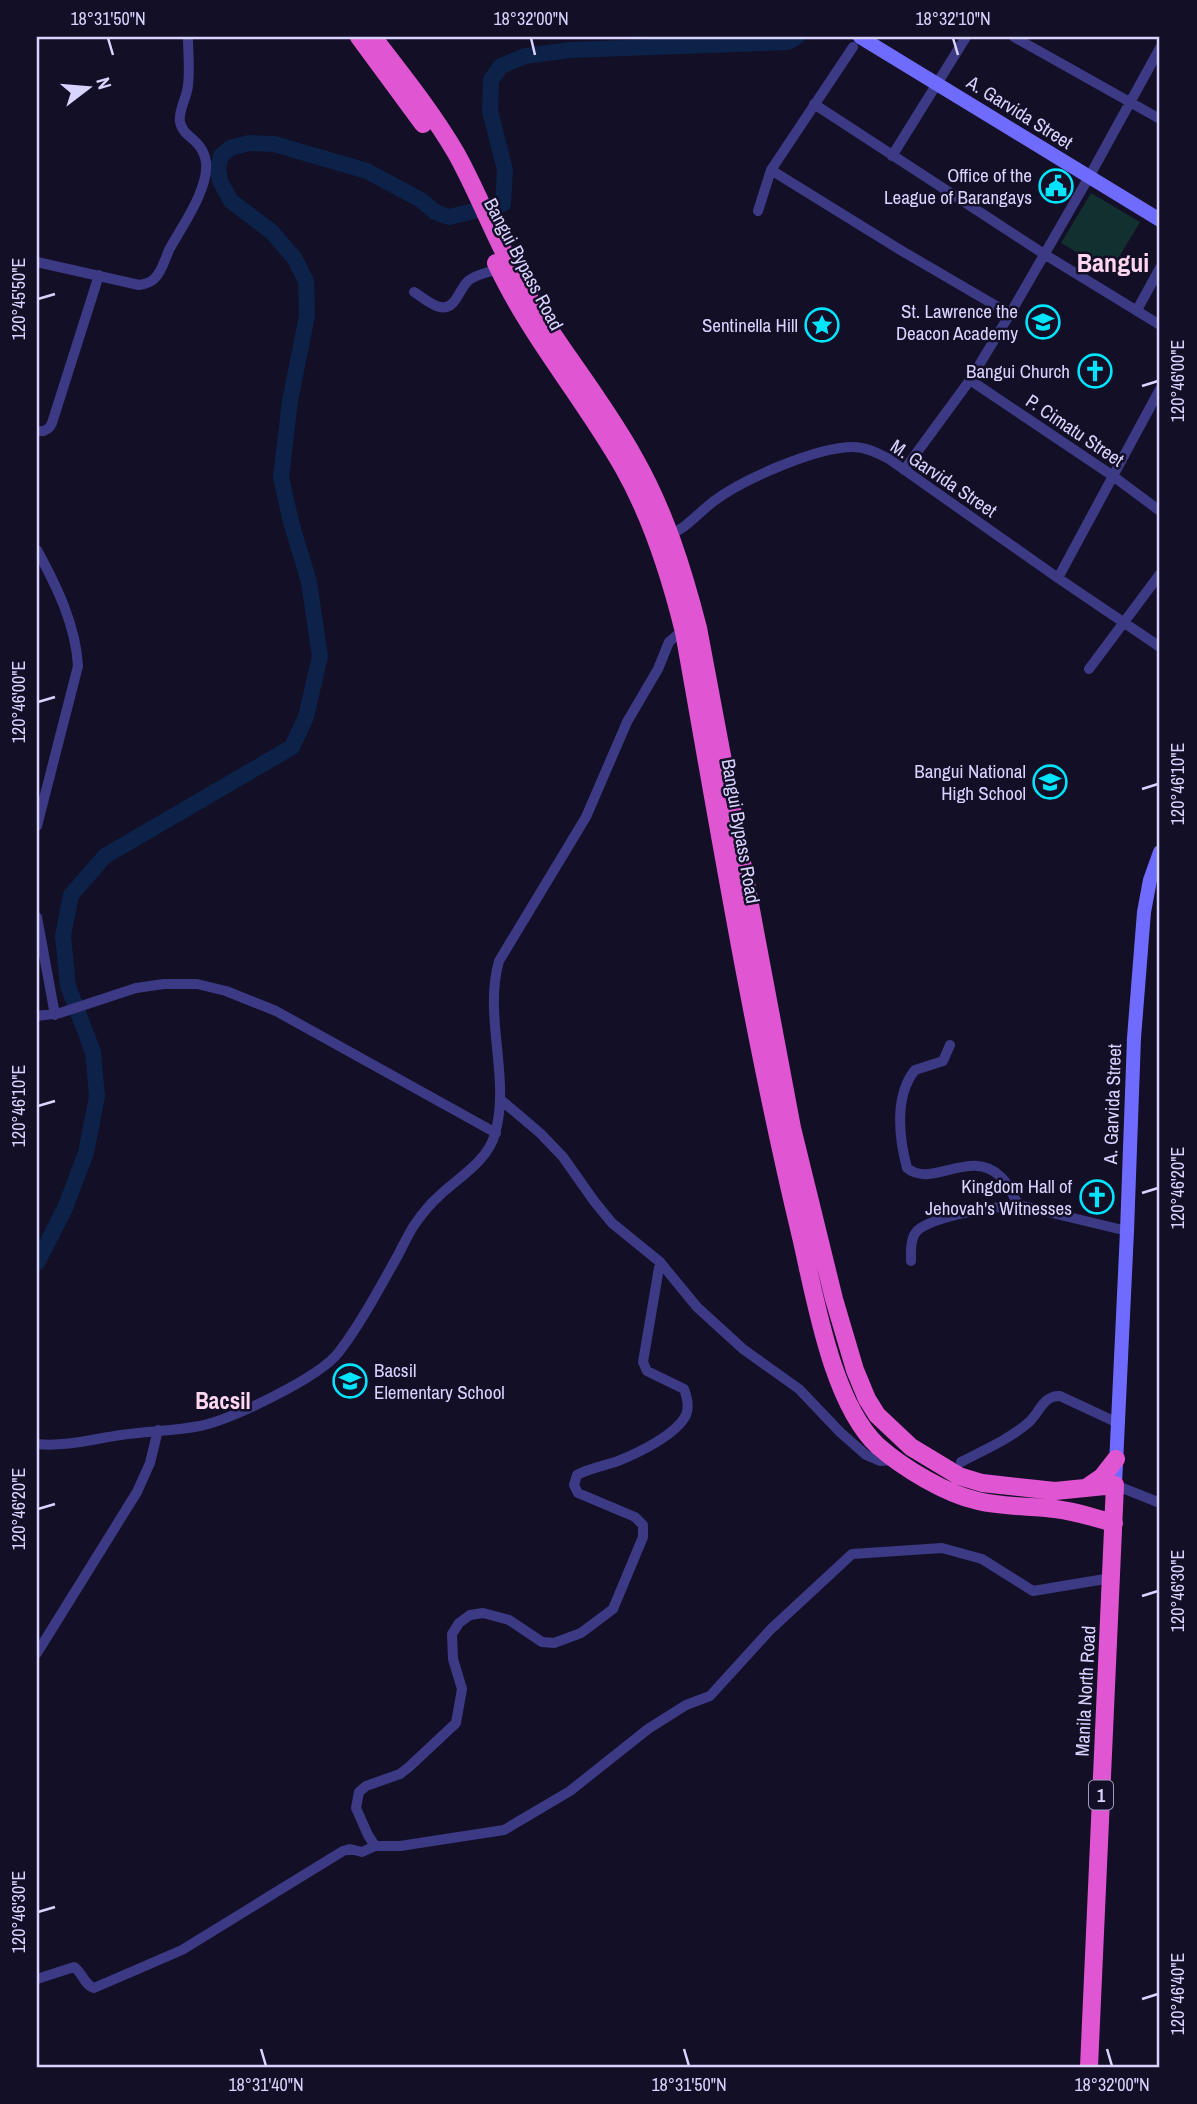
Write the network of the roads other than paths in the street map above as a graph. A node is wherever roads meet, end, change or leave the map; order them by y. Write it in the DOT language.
graph roads {
  1 [pos="188,37"];
  2 [pos="359,37"];
  3 [pos="373,37"];
  4 [pos="966,37"];
  5 [pos="1014,37"];
  6 [pos="856,42"];
  7 [pos="1160,48"];
  8 [pos="937,83"];
  9 [pos="1131,103"];
  10 [pos="814,104"];
  11 [pos="1160,119"];
  12 [pos="892,156"];
  13 [pos="771,170"];
  14 [pos="1089,177"];
  15 [pos="468,188"];
  16 [pos="758,211"];
  17 [pos="1160,220"];
  18 [pos="1044,254"];
  19 [pos="37,262"];
  20 [pos="505,267"];
  21 [pos="1160,268"];
  22 [pos="99,275"];
  23 [pos="414,292"];
  24 [pos="1137,310"];
  25 [pos="1010,314"];
  26 [pos="1160,326"];
  27 [pos="970,380"];
  28 [pos="1160,389"];
  29 [pos="1149,410"];
  30 [pos="1160,419"];
  31 [pos="37,432"];
  32 [pos="904,470"];
  33 [pos="1114,476"];
  34 [pos="1160,511"];
  35 [pos="663,538"];
  36 [pos="37,550"];
  37 [pos="1160,574"];
  38 [pos="1058,578"];
  39 [pos="1125,623"];
  40 [pos="691,630"];
  41 [pos="1160,647"];
  42 [pos="1089,670"];
  43 [pos="37,826"];
  44 [pos="1160,852"];
  45 [pos="37,917"];
  46 [pos="58,1014"];
  47 [pos="37,1016"];
  48 [pos="950,1045"];
  49 [pos="501,1100"];
  50 [pos="496,1133"];
  51 [pos="1019,1205"];
  52 [pos="1128,1231"];
  53 [pos="911,1261"];
  54 [pos="660,1262"];
  55 [pos="1118,1423"];
  56 [pos="158,1430"];
  57 [pos="37,1444"];
  58 [pos="1116,1459"];
  59 [pos="896,1460"];
  60 [pos="961,1462"];
  61 [pos="1115,1485"];
  62 [pos="1084,1489"];
  63 [pos="1021,1497"];
  64 [pos="1160,1503"];
  65 [pos="1082,1515"];
  66 [pos="1114,1523"];
  67 [pos="1112,1570"];
  68 [pos="37,1653"];
  69 [pos="375,1846"];
  70 [pos="37,1979"];
  71 [pos="1089,2067"];
  1 -- 22 [label="street"];
  2 -- 15 [label="highway, Bangui Bypass Road"];
  3 -- 15 [label="highway, Bangui Bypass Road"];
  4 -- 8 [label="street"];
  5 -- 9 [label="street"];
  6 -- 8 [label="main road, A. Garvida Street"];
  6 -- 10 [label="street"];
  7 -- 9 [label="street"];
  8 -- 12 [label="street"];
  8 -- 14 [label="main road, A. Garvida Street"];
  9 -- 11 [label="street"];
  9 -- 14 [label="street"];
  10 -- 12 [label="street"];
  10 -- 13 [label="street"];
  12 -- 18 [label="street"];
  13 -- 16 [label="street"];
  13 -- 25 [label="street"];
  14 -- 17 [label="main road, A. Garvida Street"];
  14 -- 18 [label="street"];
  15 -- 20 [label="highway, Bangui Bypass Road"];
  18 -- 24 [label="street"];
  18 -- 25 [label="street"];
  19 -- 22 [label="street"];
  20 -- 23 [label="street"];
  20 -- 35 [label="highway, Bangui Bypass Road"];
  21 -- 24 [label="street"];
  22 -- 31 [label="street"];
  24 -- 26 [label="street"];
  25 -- 27 [label="street"];
  27 -- 32 [label="street"];
  27 -- 33 [label="street, P. Cimatu Street"];
  28 -- 29 [label="street"];
  29 -- 30 [label="street"];
  29 -- 33 [label="street"];
  32 -- 35 [label="street, M. Garvida Street"];
  32 -- 38 [label="street, M. Garvida Street"];
  33 -- 34 [label="street, P. Cimatu Street"];
  33 -- 38 [label="street"];
  35 -- 40 [label="highway, Bangui Bypass Road"];
  36 -- 43 [label="street"];
  37 -- 39 [label="street"];
  38 -- 39 [label="street, M. Garvida Street"];
  39 -- 41 [label="street, M. Garvida Street"];
  39 -- 42 [label="street"];
  40 -- 49 [label="street"];
  40 -- 59 [label="highway, Bangui Bypass Road"];
  40 -- 63 [label="highway, Bangui Bypass Road"];
  44 -- 52 [label="main road, A. Garvida Street / 1"];
  45 -- 46 [label="street"];
  46 -- 47 [label="street"];
  46 -- 50 [label="street"];
  48 -- 51 [label="street"];
  49 -- 50 [label="street"];
  49 -- 54 [label="street"];
  50 -- 56 [label="street"];
  51 -- 52 [label="street"];
  51 -- 53 [label="street"];
  52 -- 55 [label="main road, A. Garvida Street / 1"];
  54 -- 59 [label="street"];
  54 -- 69 [label="street"];
  55 -- 58 [label="main road, A. Garvida Street / 1"];
  55 -- 60 [label="street"];
  56 -- 57 [label="street"];
  56 -- 68 [label="street"];
  58 -- 61 [label="main road, A. Garvida Street / 1"];
  58 -- 62 [label="highway"];
  59 -- 63 [label="highway, Bangui Bypass Road"];
  61 -- 62 [label="highway, Bangui Bypass Road"];
  61 -- 64 [label="street"];
  61 -- 66 [label="highway, Manila North Road / 1"];
  62 -- 63 [label="highway, Bangui Bypass Road"];
  63 -- 65 [label="highway, Bangui Bypass Road"];
  65 -- 66 [label="highway, Bangui Bypass Road"];
  65 -- 67 [label="highway"];
  66 -- 67 [label="highway, Manila North Road / 1"];
  67 -- 69 [label="street"];
  67 -- 71 [label="highway, Manila North Road / 1"];
  69 -- 70 [label="street"];
}
